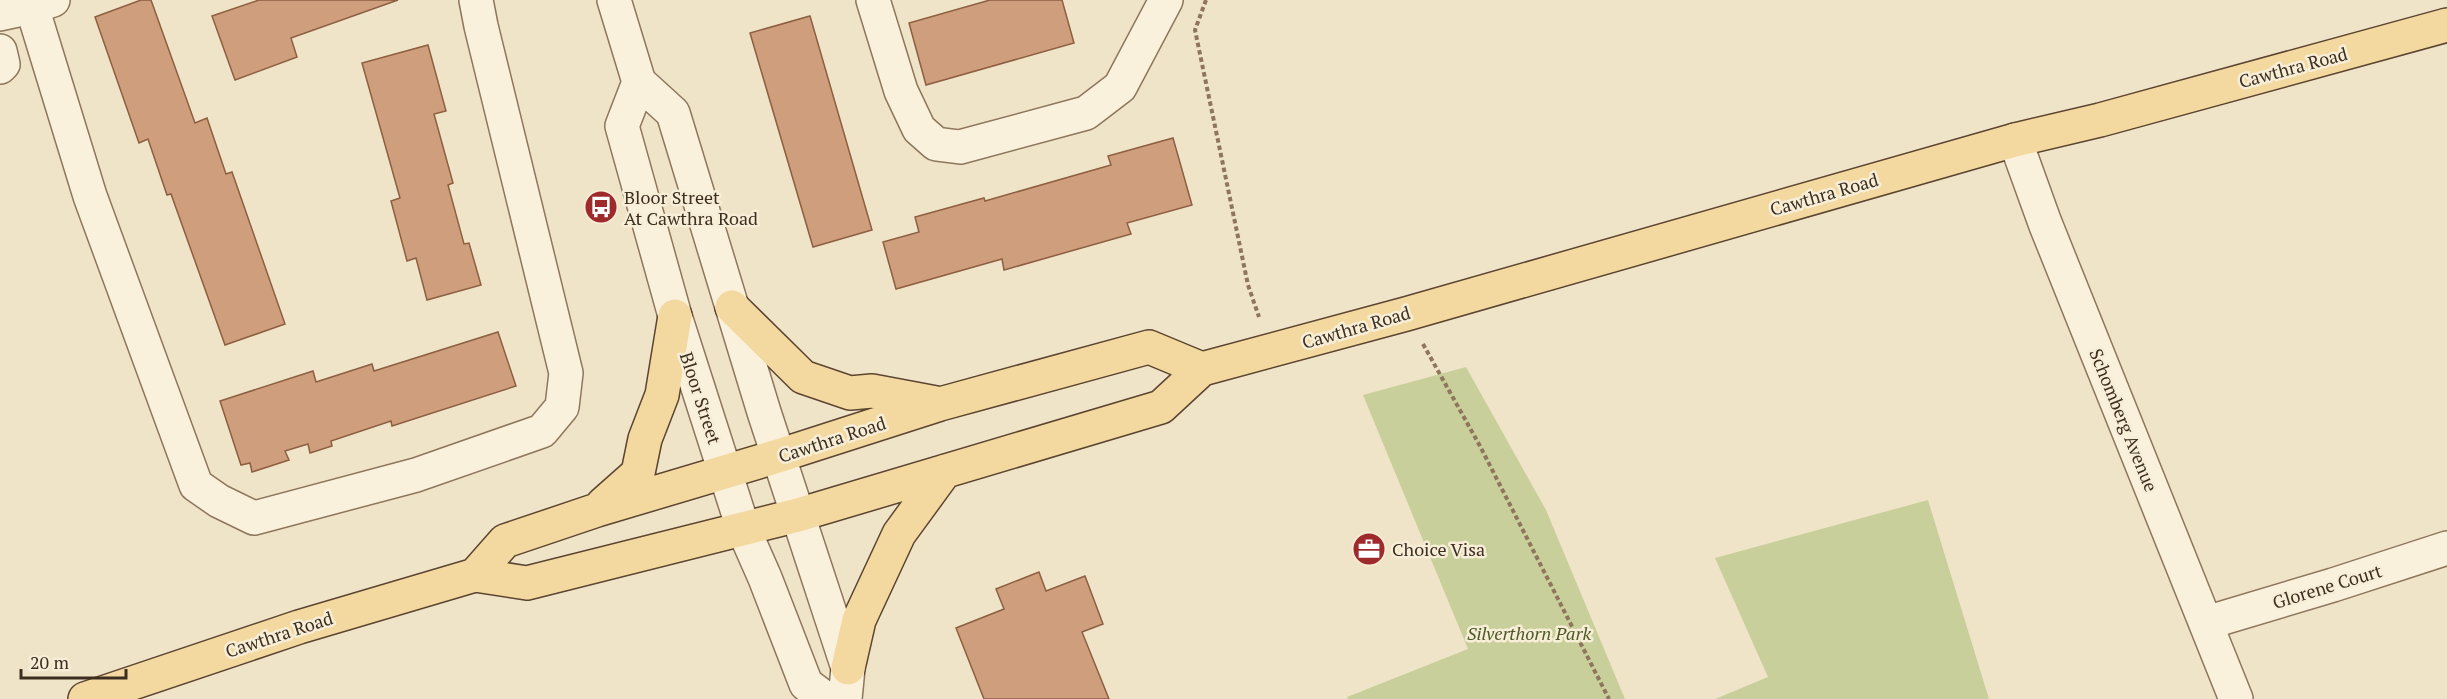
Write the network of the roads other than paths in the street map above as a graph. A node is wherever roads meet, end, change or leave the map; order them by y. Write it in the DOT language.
graph roads {
  1 [pos="476,0"];
  2 [pos="614,0"];
  3 [pos="873,0"];
  4 [pos="1166,0"];
  5 [pos="42,4"];
  6 [pos="0,14"];
  7 [pos="2447,25"];
  8 [pos="0,51"];
  9 [pos="0,67"];
  10 [pos="639,82"];
  11 [pos="2015,140"];
  12 [pos="732,307"];
  13 [pos="675,316"];
  14 [pos="1202,369"];
  15 [pos="940,404"];
  16 [pos="778,456"];
  17 [pos="945,471"];
  18 [pos="724,472"];
  19 [pos="597,510"];
  20 [pos="798,515"];
  21 [pos="743,528"];
  22 [pos="2447,548"];
  23 [pos="475,575"];
  24 [pos="2206,623"];
  25 [pos="847,684"];
  26 [pos="85,699"];
  27 [pos="826,699"];
  28 [pos="2236,699"];
  1 -- 5 [label="street"];
  2 -- 10 [label="street"];
  3 -- 4 [label="street"];
  5 -- 6 [label="street"];
  7 -- 11 [label="main road, Cawthra Road"];
  8 -- 9 [label="street"];
  10 -- 12 [label="street"];
  10 -- 13 [label="street, Bloor Street"];
  11 -- 14 [label="main road, Cawthra Road"];
  11 -- 24 [label="street, Schomberg Avenue"];
  12 -- 15 [label="main road"];
  12 -- 16 [label="street"];
  13 -- 18 [label="street, Bloor Street"];
  13 -- 19 [label="main road"];
  14 -- 15 [label="main road, Cawthra Road"];
  14 -- 17 [label="main road, Cawthra Road"];
  15 -- 16 [label="main road, Cawthra Road"];
  16 -- 18 [label="main road, Cawthra Road"];
  16 -- 20 [label="street"];
  17 -- 20 [label="main road, Cawthra Road"];
  17 -- 25 [label="main road"];
  18 -- 19 [label="main road, Cawthra Road"];
  18 -- 21 [label="street, Bloor Street"];
  19 -- 23 [label="main road, Cawthra Road"];
  20 -- 21 [label="main road, Cawthra Road"];
  20 -- 25 [label="street"];
  21 -- 23 [label="main road, Cawthra Road"];
  21 -- 27 [label="street, Bloor Street"];
  22 -- 24 [label="street, Glorene Court"];
  23 -- 26 [label="main road, Cawthra Road"];
  24 -- 28 [label="street, Schomberg Avenue"];
}
